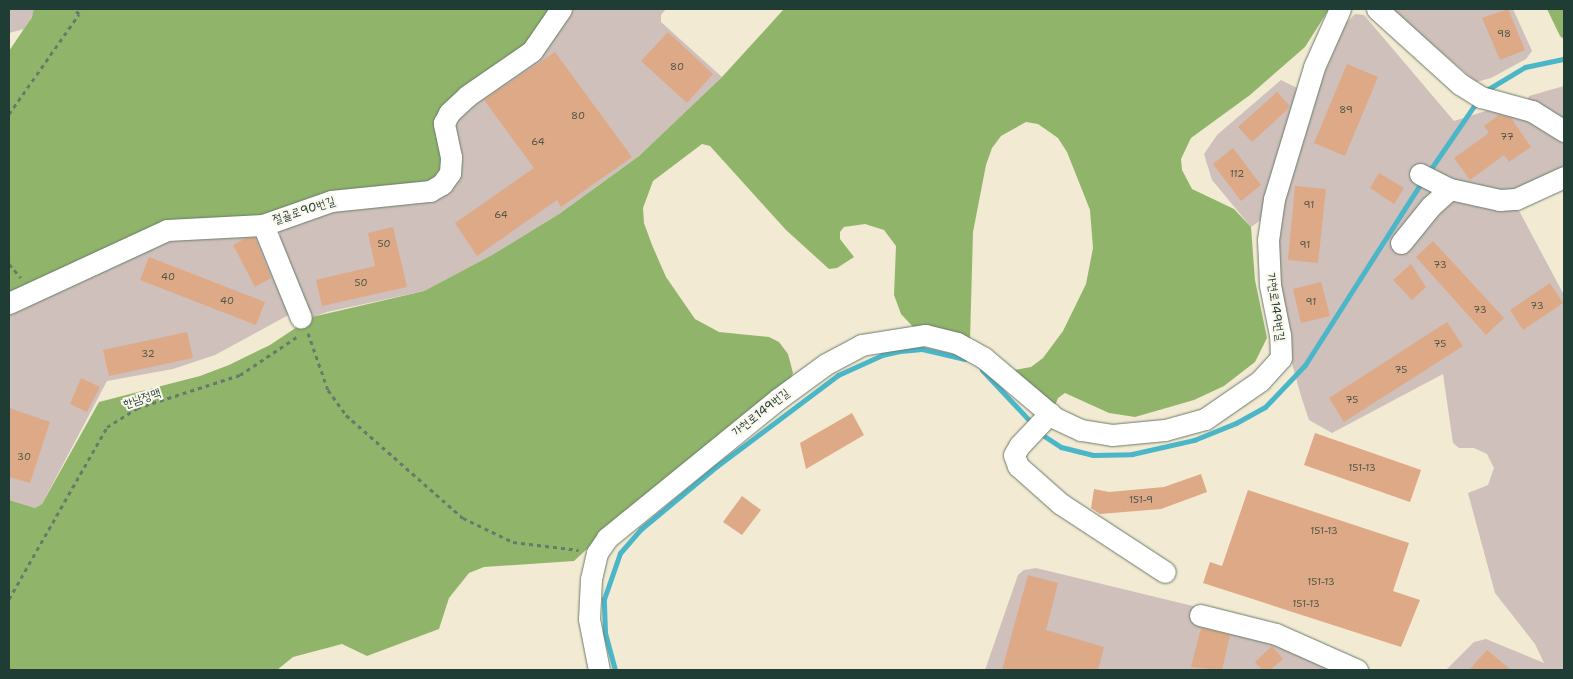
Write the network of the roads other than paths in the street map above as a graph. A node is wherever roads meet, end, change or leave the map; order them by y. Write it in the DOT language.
graph roads {
  1 [pos="562,9"];
  2 [pos="1340,9"];
  3 [pos="1377,9"];
  4 [pos="1564,131"];
  5 [pos="1420,174"];
  6 [pos="1564,177"];
  7 [pos="1450,189"];
  8 [pos="262,225"];
  9 [pos="1402,243"];
  10 [pos="9,303"];
  11 [pos="304,324"];
  12 [pos="1050,413"];
  13 [pos="1165,572"];
  14 [pos="1200,615"];
  15 [pos="599,670"];
  16 [pos="1357,670"];
  1 -- 8 [label="lane, 절골로90번길"];
  2 -- 12 [label="lane, 가현로149번길"];
  3 -- 4 [label="lane"];
  5 -- 7 [label="lane"];
  6 -- 7 [label="lane"];
  7 -- 9 [label="lane"];
  8 -- 10 [label="lane, 절골로90번길"];
  8 -- 11 [label="lane"];
  12 -- 13 [label="lane"];
  12 -- 15 [label="lane, 가현로149번길"];
  14 -- 16 [label="lane"];
}
